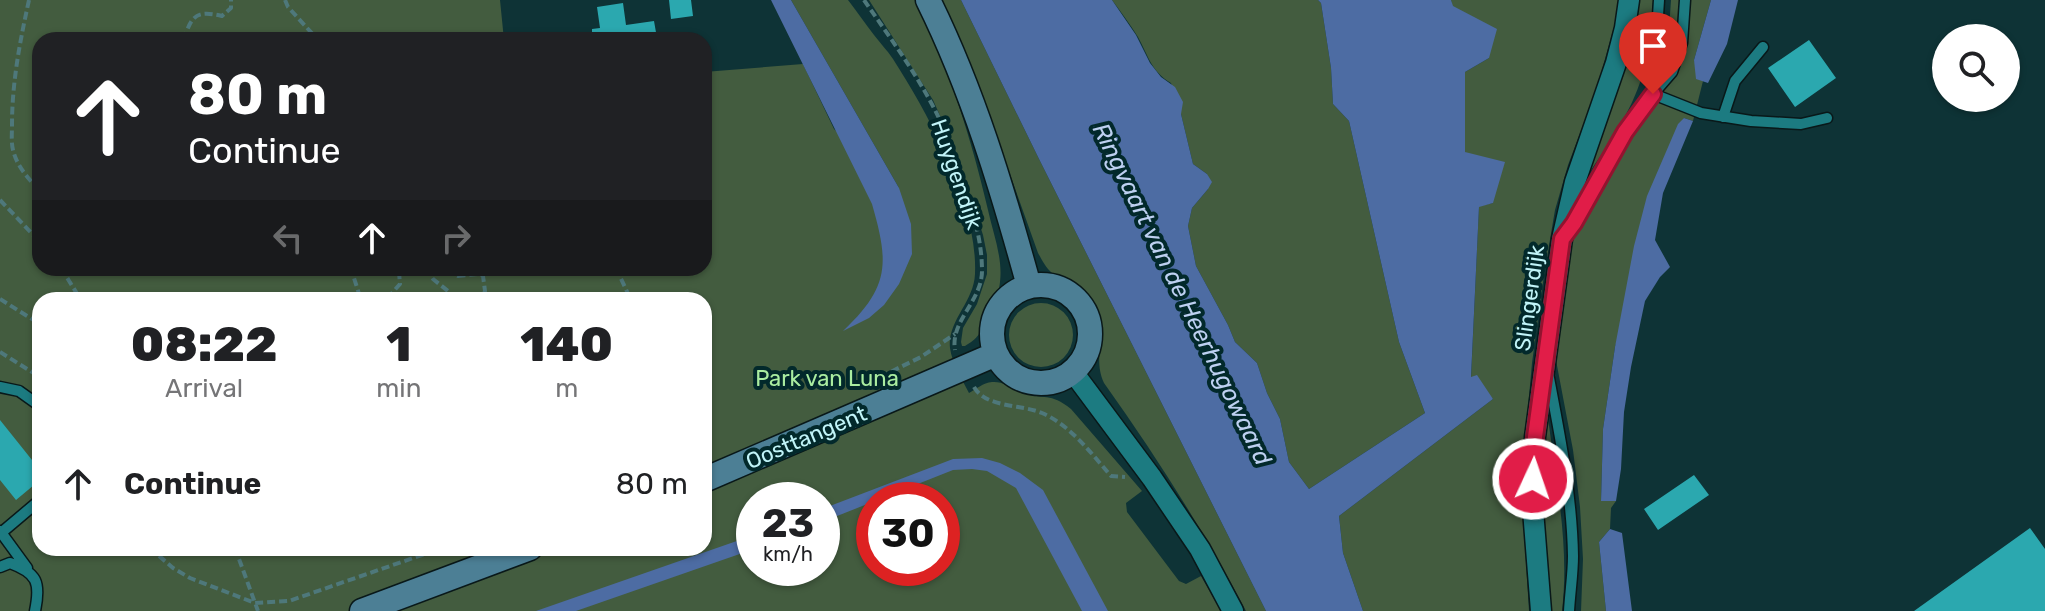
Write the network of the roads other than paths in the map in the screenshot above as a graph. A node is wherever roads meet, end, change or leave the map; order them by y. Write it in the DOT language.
graph roads {
  1 [pos="928,0"];
  2 [pos="1629,0"];
  3 [pos="1659,0"];
  4 [pos="1685,0"];
  5 [pos="1763,47"];
  6 [pos="1653,94"];
  7 [pos="1723,117"];
  8 [pos="1827,118"];
  9 [pos="1562,239"];
  10 [pos="1029,286"];
  11 [pos="996,354"];
  12 [pos="1545,360"];
  13 [pos="1073,372"];
  14 [pos="0,387"];
  15 [pos="32,400"];
  16 [pos="712,477"];
  17 [pos="32,508"];
  18 [pos="2,537"];
  19 [pos="509,556"];
  20 [pos="0,567"];
  21 [pos="28,569"];
  22 [pos="35,611"];
  23 [pos="362,611"];
  24 [pos="1233,611"];
  25 [pos="1541,611"];
  26 [pos="1569,611"];
  1 -- 10 [label="main road, Huygendijk"];
  2 -- 9 [label="street, Slingerdijk"];
  3 -- 6 [label="lane"];
  4 -- 6 [label="lane"];
  5 -- 7 [label="lane"];
  6 -- 7 [label="lane"];
  6 -- 9 [label="lane"];
  7 -- 8 [label="lane"];
  9 -- 12 [label="street, Slingerdijk"];
  10 -- 11 [label="main road"];
  10 -- 13 [label="main road"];
  11 -- 13 [label="main road"];
  11 -- 16 [label="main road, Oosttangent"];
  12 -- 25 [label="street, Slingerdijk"];
  12 -- 26 [label="lane"];
  13 -- 24 [label="street"];
  14 -- 15 [label="lane"];
  17 -- 18 [label="lane"];
  18 -- 21 [label="lane"];
  19 -- 23 [label="main road"];
  20 -- 21 [label="lane"];
  21 -- 22 [label="lane"];
}
